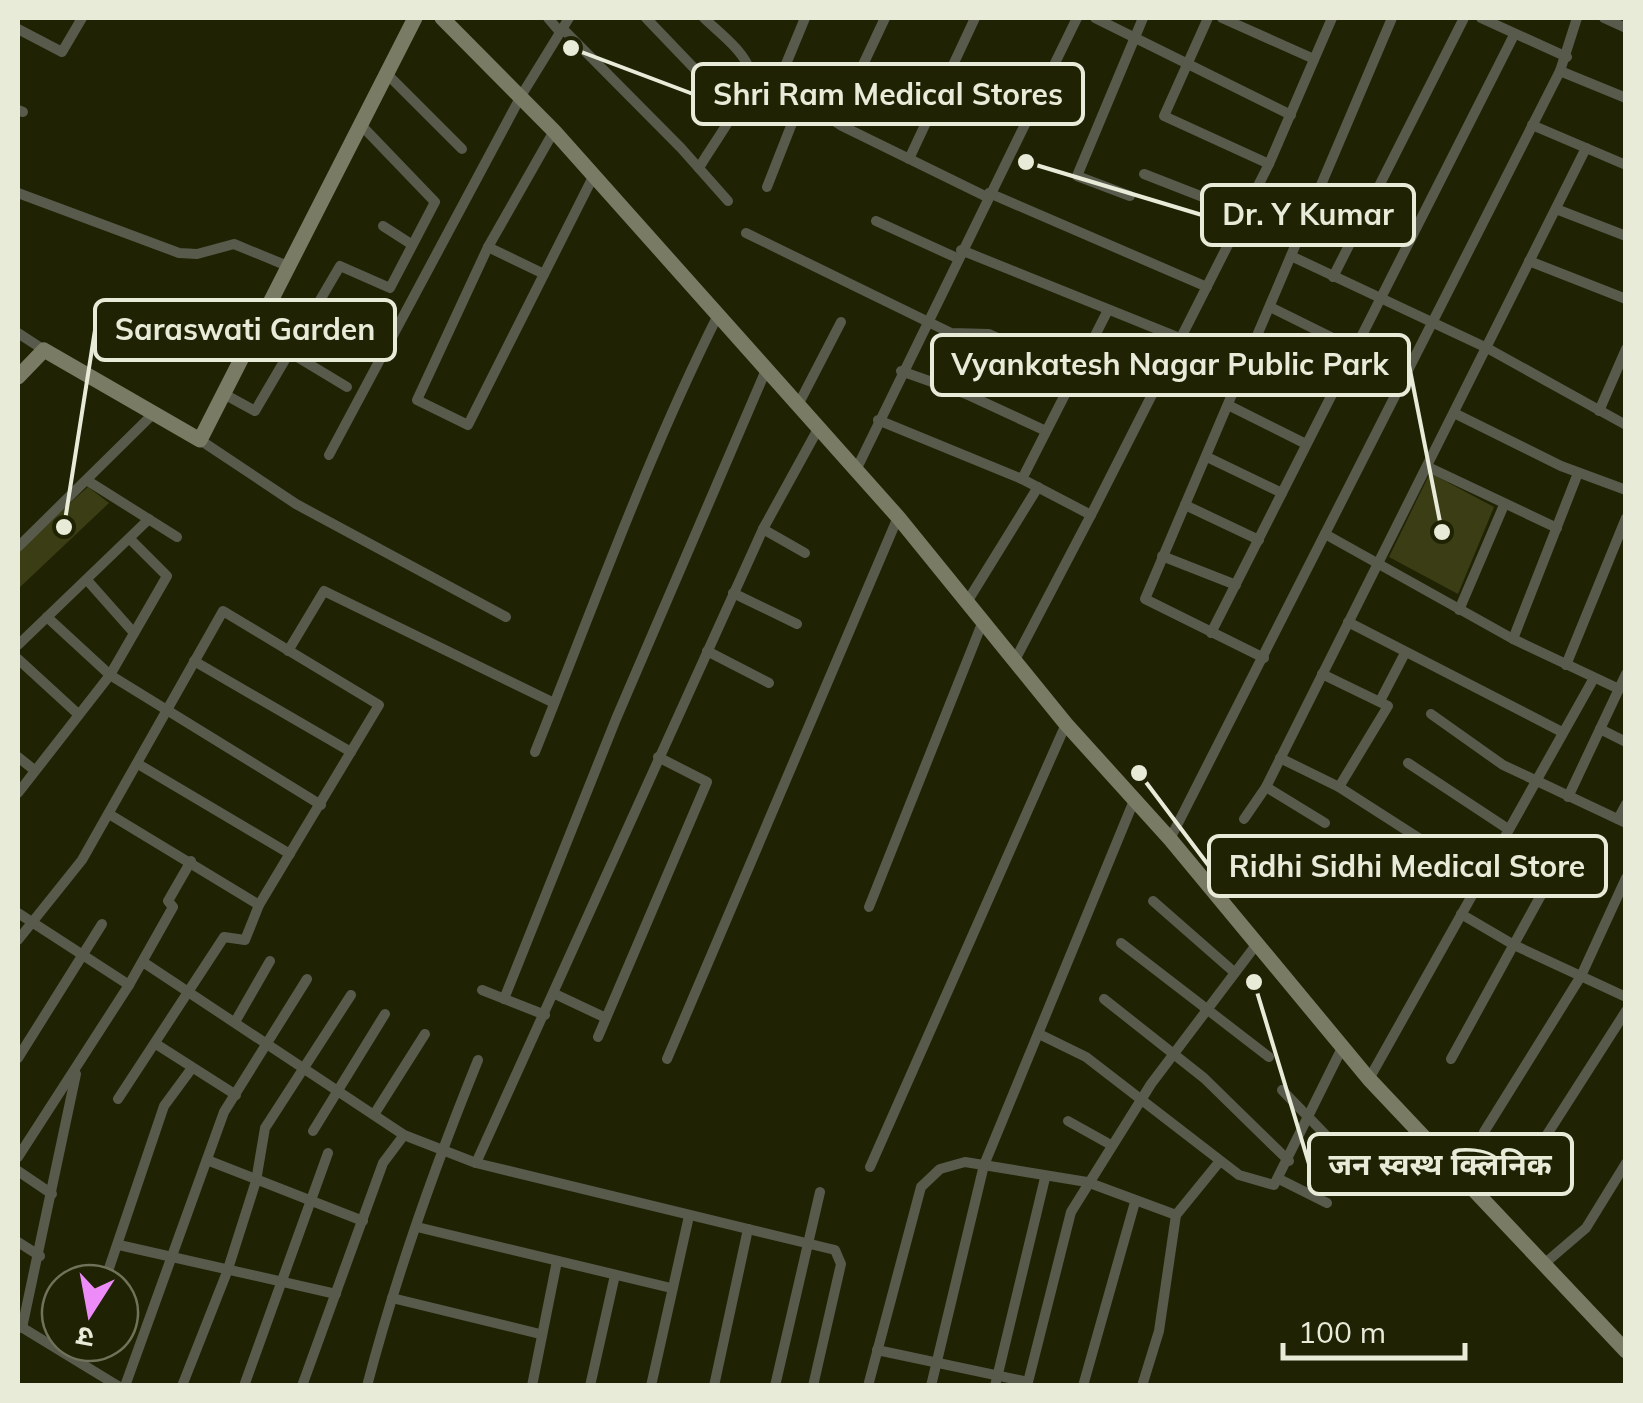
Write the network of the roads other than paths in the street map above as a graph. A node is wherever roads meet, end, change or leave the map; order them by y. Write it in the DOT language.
graph roads {
  1 [pos="82,18"];
  2 [pos="415,18"];
  3 [pos="442,18"];
  4 [pos="548,18"];
  5 [pos="570,18"];
  6 [pos="646,18"];
  7 [pos="704,18"];
  8 [pos="805,18"];
  9 [pos="885,18"];
  10 [pos="975,18"];
  11 [pos="1077,18"];
  12 [pos="1094,18"];
  13 [pos="1143,18"];
  14 [pos="1208,18"];
  15 [pos="1222,18"];
  16 [pos="1332,18"];
  17 [pos="1392,18"];
  18 [pos="1464,18"];
  19 [pos="1481,18"];
  20 [pos="1577,18"];
  21 [pos="1605,18"];
  22 [pos="1626,28"];
  23 [pos="18,29"];
  24 [pos="561,30"];
  25 [pos="1514,35"];
  26 [pos="1136,37"];
  27 [pos="1567,56"];
  28 [pos="1314,59"];
  29 [pos="1189,62"];
  30 [pos="1560,71"];
  31 [pos="387,74"];
  32 [pos="778,81"];
  33 [pos="714,89"];
  34 [pos="521,96"];
  35 [pos="1626,98"];
  36 [pos="1291,116"];
  37 [pos="837,120"];
  38 [pos="362,125"];
  39 [pos="1532,126"];
  40 [pos="554,131"];
  41 [pos="1586,148"];
  42 [pos="462,150"];
  43 [pos="908,159"];
  44 [pos="1269,164"];
  45 [pos="1626,165"];
  46 [pos="699,168"];
  47 [pos="1144,174"];
  48 [pos="594,175"];
  49 [pos="767,186"];
  50 [pos="18,192"];
  51 [pos="988,195"];
  52 [pos="1130,196"];
  53 [pos="728,202"];
  54 [pos="1556,209"];
  55 [pos="1244,214"];
  56 [pos="876,221"];
  57 [pos="383,226"];
  58 [pos="746,233"];
  59 [pos="1626,236"];
  60 [pos="411,244"];
  61 [pos="488,247"];
  62 [pos="959,254"];
  63 [pos="1291,256"];
  64 [pos="1529,262"];
  65 [pos="290,267"];
  66 [pos="544,274"];
  67 [pos="1333,277"];
  68 [pos="1206,287"];
  69 [pos="1380,299"];
  70 [pos="1626,299"];
  71 [pos="1270,307"];
  72 [pos="317,308"];
  73 [pos="1108,310"];
  74 [pos="718,315"];
  75 [pos="926,321"];
  76 [pos="1433,321"];
  77 [pos="841,322"];
  78 [pos="18,332"];
  79 [pos="358,332"];
  80 [pos="1182,339"];
  81 [pos="1487,348"];
  82 [pos="1354,349"];
  83 [pos="1626,349"];
  84 [pos="44,350"];
  85 [pos="288,352"];
  86 [pos="766,370"];
  87 [pos="901,371"];
  88 [pos="1074,373"];
  89 [pos="18,377"];
  90 [pos="348,387"];
  91 [pos="224,394"];
  92 [pos="798,405"];
  93 [pos="1228,405"];
  94 [pos="1599,411"];
  95 [pos="1454,413"];
  96 [pos="153,414"];
  97 [pos="878,420"];
  98 [pos="1626,424"];
  99 [pos="818,429"];
  100 [pos="1046,431"];
  101 [pos="200,440"];
  102 [pos="1306,444"];
  103 [pos="330,456"];
  104 [pos="1207,457"];
  105 [pos="1428,468"];
  106 [pos="856,470"];
  107 [pos="1578,474"];
  108 [pos="1022,479"];
  109 [pos="88,481"];
  110 [pos="1038,487"];
  111 [pos="1626,490"];
  112 [pos="1282,493"];
  113 [pos="1185,504"];
  114 [pos="1504,505"];
  115 [pos="1091,514"];
  116 [pos="898,517"];
  117 [pos="1626,518"];
  118 [pos="149,519"];
  119 [pos="1557,528"];
  120 [pos="763,529"];
  121 [pos="1325,534"];
  122 [pos="177,537"];
  123 [pos="130,539"];
  124 [pos="1259,540"];
  125 [pos="18,547"];
  126 [pos="805,553"];
  127 [pos="1162,556"];
  128 [pos="1377,566"];
  129 [pos="87,580"];
  130 [pos="1236,584"];
  131 [pos="734,593"];
  132 [pos="967,602"];
  133 [pos="1459,610"];
  134 [pos="506,616"];
  135 [pos="48,617"];
  136 [pos="982,621"];
  137 [pos="1348,622"];
  138 [pos="798,624"];
  139 [pos="134,633"];
  140 [pos="1212,633"];
  141 [pos="1513,639"];
  142 [pos="18,646"];
  143 [pos="288,651"];
  144 [pos="707,651"];
  145 [pos="1405,653"];
  146 [pos="1264,658"];
  147 [pos="18,659"];
  148 [pos="1015,660"];
  149 [pos="194,661"];
  150 [pos="1566,665"];
  151 [pos="1322,674"];
  152 [pos="1626,674"];
  153 [pos="110,676"];
  154 [pos="1594,678"];
  155 [pos="769,684"];
  156 [pos="1619,688"];
  157 [pos="1380,701"];
  158 [pos="554,704"];
  159 [pos="169,709"];
  160 [pos="78,714"];
  161 [pos="1431,714"];
  162 [pos="1066,724"];
  163 [pos="1600,729"];
  164 [pos="1562,732"];
  165 [pos="1626,742"];
  166 [pos="352,752"];
  167 [pos="535,752"];
  168 [pos="18,757"];
  169 [pos="658,757"];
  170 [pos="1280,758"];
  171 [pos="1408,763"];
  172 [pos="138,764"];
  173 [pos="33,769"];
  174 [pos="1534,781"];
  175 [pos="1266,787"];
  176 [pos="1339,787"];
  177 [pos="18,793"];
  178 [pos="1568,798"];
  179 [pos="1133,802"];
  180 [pos="321,804"];
  181 [pos="1626,804"];
  182 [pos="109,814"];
  183 [pos="1244,820"];
  184 [pos="1622,821"];
  185 [pos="1325,823"];
  186 [pos="1508,829"];
  187 [pos="1170,840"];
  188 [pos="290,854"];
  189 [pos="191,861"];
  190 [pos="1481,878"];
  191 [pos="1626,878"];
  192 [pos="1546,886"];
  193 [pos="1154,901"];
  194 [pos="259,905"];
  195 [pos="869,907"];
  196 [pos="18,913"];
  197 [pos="1461,914"];
  198 [pos="30,921"];
  199 [pos="102,924"];
  200 [pos="18,940"];
  201 [pos="1121,943"];
  202 [pos="1256,945"];
  203 [pos="1514,945"];
  204 [pos="84,957"];
  205 [pos="270,961"];
  206 [pos="143,962"];
  207 [pos="1234,972"];
  208 [pos="1581,976"];
  209 [pos="307,979"];
  210 [pos="129,986"];
  211 [pos="482,990"];
  212 [pos="189,992"];
  213 [pos="555,994"];
  214 [pos="352,995"];
  215 [pos="1626,997"];
  216 [pos="504,999"];
  217 [pos="1104,1000"];
  218 [pos="1207,1008"];
  219 [pos="1626,1011"];
  220 [pos="386,1014"];
  221 [pos="545,1015"];
  222 [pos="606,1018"];
  223 [pos="235,1022"];
  224 [pos="425,1034"];
  225 [pos="1038,1034"];
  226 [pos="598,1037"];
  227 [pos="156,1044"];
  228 [pos="1342,1046"];
  229 [pos="269,1047"];
  230 [pos="1174,1054"];
  231 [pos="18,1058"];
  232 [pos="1269,1058"];
  233 [pos="1451,1058"];
  234 [pos="667,1059"];
  235 [pos="478,1060"];
  236 [pos="78,1067"];
  237 [pos="304,1067"];
  238 [pos="192,1068"];
  239 [pos="1370,1079"];
  240 [pos="340,1089"];
  241 [pos="1282,1090"];
  242 [pos="236,1095"];
  243 [pos="118,1100"];
  244 [pos="1141,1100"];
  245 [pos="375,1113"];
  246 [pos="1309,1120"];
  247 [pos="1068,1121"];
  248 [pos="313,1131"];
  249 [pos="1484,1132"];
  250 [pos="404,1135"];
  251 [pos="1111,1145"];
  252 [pos="442,1149"];
  253 [pos="328,1154"];
  254 [pos="18,1156"];
  255 [pos="1349,1159"];
  256 [pos="207,1160"];
  257 [pos="1288,1161"];
  258 [pos="1220,1162"];
  259 [pos="476,1163"];
  260 [pos="1626,1163"];
  261 [pos="984,1165"];
  262 [pos="870,1167"];
  263 [pos="18,1171"];
  264 [pos="1523,1172"];
  265 [pos="1045,1178"];
  266 [pos="1279,1179"];
  267 [pos="256,1180"];
  268 [pos="1087,1182"];
  269 [pos="820,1192"];
  270 [pos="52,1194"];
  271 [pos="1135,1202"];
  272 [pos="1328,1202"];
  273 [pos="310,1203"];
  274 [pos="1176,1215"];
  275 [pos="689,1216"];
  276 [pos="363,1222"];
  277 [pos="417,1227"];
  278 [pos="748,1229"];
  279 [pos="18,1242"];
  280 [pos="808,1242"];
  281 [pos="119,1245"];
  282 [pos="40,1256"];
  283 [pos="172,1260"];
  284 [pos="557,1261"];
  285 [pos="112,1263"];
  286 [pos="1544,1264"];
  287 [pos="226,1272"];
  288 [pos="615,1275"];
  289 [pos="284,1282"];
  290 [pos="671,1288"];
  291 [pos="336,1294"];
  292 [pos="392,1298"];
  293 [pos="20,1326"];
  294 [pos="540,1334"];
  295 [pos="877,1350"];
  296 [pos="1626,1351"];
  297 [pos="81,1363"];
  298 [pos="936,1364"];
  299 [pos="996,1381"];
  300 [pos="1028,1384"];
  301 [pos="369,1385"];
  302 [pos="122,1386"];
  303 [pos="182,1386"];
  304 [pos="244,1386"];
  305 [pos="302,1386"];
  306 [pos="532,1386"];
  307 [pos="590,1386"];
  308 [pos="651,1386"];
  309 [pos="714,1386"];
  310 [pos="775,1386"];
  311 [pos="812,1386"];
  312 [pos="868,1386"];
  313 [pos="931,1386"];
  314 [pos="1083,1386"];
  315 [pos="1142,1386"];
  1 -- 23 [label="street"];
  2 -- 31 [label="street"];
  3 -- 34 [label="street"];
  4 -- 24 [label="street"];
  5 -- 24 [label="street"];
  6 -- 33 [label="street"];
  7 -- 46 [label="street"];
  8 -- 32 [label="street"];
  9 -- 37 [label="street"];
  10 -- 43 [label="street"];
  11 -- 51 [label="street"];
  12 -- 26 [label="street"];
  13 -- 26 [label="street"];
  14 -- 29 [label="street"];
  15 -- 28 [label="street"];
  16 -- 28 [label="street"];
  17 -- 63 [label="street"];
  18 -- 67 [label="street"];
  19 -- 25 [label="street"];
  20 -- 27 [label="street"];
  21 -- 22 [label="street"];
  24 -- 34 [label="street"];
  24 -- 46 [label="street"];
  25 -- 27 [label="street"];
  25 -- 69 [label="street"];
  26 -- 29 [label="street"];
  26 -- 52 [label="street"];
  27 -- 30 [label="street"];
  28 -- 36 [label="street"];
  29 -- 36 [label="street"];
  29 -- 44 [label="street"];
  30 -- 35 [label="street"];
  30 -- 39 [label="street"];
  31 -- 38 [label="street"];
  31 -- 42 [label="street"];
  34 -- 40 [label="street"];
  34 -- 103 [label="street"];
  36 -- 44 [label="street"];
  37 -- 43 [label="street"];
  37 -- 49 [label="street"];
  38 -- 60 [label="street"];
  38 -- 65 [label="street"];
  39 -- 41 [label="street"];
  39 -- 76 [label="street"];
  40 -- 48 [label="street"];
  40 -- 61 [label="street"];
  41 -- 45 [label="street"];
  41 -- 54 [label="street"];
  43 -- 51 [label="street"];
  44 -- 55 [label="street"];
  46 -- 53 [label="street"];
  47 -- 55 [label="street"];
  48 -- 66 [label="street"];
  48 -- 74 [label="street"];
  50 -- 65 [label="street"];
  51 -- 62 [label="street"];
  51 -- 68 [label="street"];
  54 -- 59 [label="street"];
  54 -- 64 [label="street"];
  55 -- 68 [label="street"];
  56 -- 62 [label="street"];
  57 -- 60 [label="street"];
  58 -- 75 [label="street"];
  60 -- 72 [label="street"];
  61 -- 66 [label="street"];
  61 -- 66 [label="street"];
  62 -- 73 [label="street"];
  62 -- 75 [label="street"];
  63 -- 67 [label="street"];
  63 -- 71 [label="street"];
  64 -- 70 [label="street"];
  64 -- 81 [label="street"];
  65 -- 91 [label="street"];
  67 -- 69 [label="street"];
  68 -- 80 [label="street"];
  69 -- 76 [label="street"];
  69 -- 82 [label="street"];
  71 -- 82 [label="street"];
  71 -- 93 [label="street"];
  72 -- 79 [label="street"];
  72 -- 85 [label="street"];
  73 -- 80 [label="street"];
  73 -- 88 [label="street"];
  74 -- 86 [label="street"];
  74 -- 158 [label="street"];
  75 -- 87 [label="street"];
  75 -- 88 [label="street"];
  76 -- 81 [label="street"];
  76 -- 121 [label="street"];
  77 -- 92 [label="street"];
  78 -- 84 [label="street"];
  80 -- 115 [label="street"];
  81 -- 94 [label="street"];
  81 -- 95 [label="street"];
  82 -- 102 [label="street"];
  83 -- 94 [label="street"];
  84 -- 89 [label="street"];
  84 -- 96 [label="street"];
  85 -- 90 [label="street"];
  85 -- 91 [label="street"];
  86 -- 92 [label="street"];
  86 -- 216 [label="street"];
  87 -- 97 [label="street"];
  87 -- 100 [label="street"];
  88 -- 100 [label="street"];
  91 -- 101 [label="street"];
  92 -- 99 [label="street"];
  93 -- 102 [label="street"];
  93 -- 104 [label="street"];
  94 -- 98 [label="street"];
  95 -- 105 [label="street"];
  95 -- 107 [label="street"];
  96 -- 101 [label="street"];
  96 -- 109 [label="street"];
  97 -- 106 [label="street"];
  97 -- 108 [label="street"];
  99 -- 106 [label="street"];
  99 -- 120 [label="street"];
  100 -- 108 [label="street"];
  101 -- 134 [label="street"];
  102 -- 112 [label="street"];
  104 -- 112 [label="street"];
  104 -- 113 [label="street"];
  105 -- 114 [label="street"];
  105 -- 128 [label="street"];
  106 -- 116 [label="street"];
  107 -- 111 [label="street"];
  107 -- 119 [label="street"];
  108 -- 110 [label="street"];
  109 -- 118 [label="street"];
  109 -- 125 [label="street"];
  110 -- 115 [label="street"];
  110 -- 132 [label="street"];
  112 -- 124 [label="street"];
  113 -- 124 [label="street"];
  113 -- 127 [label="street"];
  114 -- 119 [label="street"];
  114 -- 133 [label="street"];
  115 -- 148 [label="street"];
  116 -- 132 [label="street"];
  116 -- 234 [label="street"];
  117 -- 150 [label="street"];
  118 -- 122 [label="street"];
  118 -- 123 [label="street"];
  119 -- 141 [label="street"];
  120 -- 126 [label="street"];
  120 -- 131 [label="street"];
  121 -- 128 [label="street"];
  121 -- 146 [label="street"];
  123 -- 129 [label="street"];
  123 -- 139 [label="street"];
  124 -- 130 [label="street"];
  127 -- 130 [label="street"];
  127 -- 140 [label="street"];
  128 -- 133 [label="street"];
  128 -- 137 [label="street"];
  129 -- 135 [label="street"];
  129 -- 139 [label="street"];
  130 -- 140 [label="street"];
  131 -- 138 [label="street"];
  131 -- 144 [label="street"];
  132 -- 136 [label="street"];
  133 -- 141 [label="street"];
  135 -- 142 [label="street"];
  135 -- 153 [label="street"];
  136 -- 148 [label="street"];
  136 -- 195 [label="street"];
  137 -- 145 [label="street"];
  137 -- 151 [label="street"];
  139 -- 153 [label="street"];
  140 -- 146 [label="street"];
  141 -- 150 [label="street"];
  143 -- 149 [label="street"];
  143 -- 158 [label="street"];
  143 -- 166 [label="street"];
  144 -- 155 [label="street"];
  144 -- 169 [label="street"];
  145 -- 157 [label="street"];
  145 -- 164 [label="street"];
  146 -- 187 [label="street"];
  147 -- 160 [label="street"];
  148 -- 162 [label="street"];
  149 -- 159 [label="street"];
  149 -- 166 [label="street"];
  150 -- 154 [label="street"];
  151 -- 157 [label="street"];
  151 -- 170 [label="street"];
  152 -- 156 [label="street"];
  153 -- 159 [label="street"];
  153 -- 160 [label="street"];
  154 -- 156 [label="street"];
  154 -- 164 [label="street"];
  156 -- 163 [label="street"];
  157 -- 176 [label="street"];
  158 -- 167 [label="street"];
  159 -- 172 [label="street"];
  159 -- 180 [label="street"];
  160 -- 173 [label="street"];
  161 -- 174 [label="street"];
  162 -- 179 [label="street"];
  162 -- 262 [label="street"];
  163 -- 165 [label="street"];
  163 -- 178 [label="street"];
  164 -- 174 [label="street"];
  166 -- 180 [label="street"];
  168 -- 173 [label="street"];
  169 -- 213 [label="street"];
  169 -- 222 [label="street"];
  170 -- 175 [label="street"];
  170 -- 176 [label="street"];
  171 -- 186 [label="street"];
  172 -- 182 [label="street"];
  172 -- 188 [label="street"];
  173 -- 177 [label="street"];
  174 -- 178 [label="street"];
  174 -- 186 [label="street"];
  175 -- 183 [label="street"];
  175 -- 185 [label="street"];
  176 -- 190 [label="street"];
  178 -- 184 [label="street"];
  179 -- 187 [label="street"];
  179 -- 225 [label="street"];
  180 -- 188 [label="street"];
  181 -- 184 [label="street"];
  182 -- 189 [label="street"];
  182 -- 198 [label="street"];
  186 -- 190 [label="street"];
  187 -- 202 [label="street"];
  188 -- 194 [label="street"];
  189 -- 194 [label="street"];
  189 -- 206 [label="street"];
  190 -- 197 [label="street"];
  191 -- 208 [label="street"];
  192 -- 203 [label="street"];
  193 -- 207 [label="street"];
  194 -- 212 [label="street"];
  196 -- 198 [label="street"];
  197 -- 203 [label="street"];
  197 -- 239 [label="street"];
  198 -- 200 [label="street"];
  198 -- 204 [label="street"];
  199 -- 204 [label="street"];
  201 -- 218 [label="street"];
  202 -- 207 [label="street"];
  202 -- 228 [label="street"];
  203 -- 208 [label="street"];
  203 -- 233 [label="street"];
  204 -- 210 [label="street"];
  204 -- 231 [label="street"];
  205 -- 223 [label="street"];
  206 -- 210 [label="street"];
  206 -- 212 [label="street"];
  207 -- 218 [label="street"];
  208 -- 215 [label="street"];
  208 -- 249 [label="street"];
  209 -- 229 [label="street"];
  210 -- 236 [label="street"];
  211 -- 216 [label="street"];
  212 -- 223 [label="street"];
  212 -- 227 [label="street"];
  213 -- 221 [label="street"];
  213 -- 222 [label="street"];
  214 -- 237 [label="street"];
  216 -- 221 [label="street"];
  217 -- 230 [label="street"];
  218 -- 230 [label="street"];
  218 -- 232 [label="street"];
  219 -- 264 [label="street"];
  220 -- 240 [label="street"];
  221 -- 259 [label="street"];
  222 -- 226 [label="street"];
  223 -- 229 [label="street"];
  224 -- 245 [label="street"];
  225 -- 244 [label="street"];
  225 -- 261 [label="street"];
  227 -- 238 [label="street"];
  227 -- 243 [label="street"];
  228 -- 239 [label="street"];
  228 -- 246 [label="street"];
  229 -- 237 [label="street"];
  229 -- 242 [label="street"];
  230 -- 244 [label="street"];
  230 -- 257 [label="street"];
  235 -- 252 [label="street"];
  236 -- 254 [label="street"];
  236 -- 270 [label="street"];
  237 -- 240 [label="street"];
  237 -- 267 [label="street"];
  238 -- 242 [label="street"];
  238 -- 281 [label="street"];
  239 -- 286 [label="street"];
  240 -- 245 [label="street"];
  240 -- 248 [label="street"];
  241 -- 246 [label="street"];
  242 -- 256 [label="street"];
  244 -- 251 [label="street"];
  244 -- 258 [label="street"];
  245 -- 250 [label="street"];
  246 -- 255 [label="street"];
  246 -- 257 [label="street"];
  247 -- 251 [label="street"];
  250 -- 252 [label="street"];
  250 -- 276 [label="street"];
  251 -- 268 [label="street"];
  252 -- 259 [label="street"];
  252 -- 277 [label="street"];
  253 -- 273 [label="street"];
  256 -- 267 [label="street"];
  256 -- 283 [label="street"];
  257 -- 266 [label="street"];
  258 -- 266 [label="street"];
  258 -- 274 [label="street"];
  259 -- 275 [label="street"];
  260 -- 286 [label="street"];
  261 -- 265 [label="street"];
  261 -- 295 [label="street"];
  261 -- 298 [label="street"];
  263 -- 270 [label="street"];
  265 -- 268 [label="street"];
  265 -- 299 [label="street"];
  266 -- 272 [label="street"];
  267 -- 273 [label="street"];
  267 -- 287 [label="street"];
  268 -- 271 [label="street"];
  268 -- 300 [label="street"];
  269 -- 280 [label="street"];
  270 -- 282 [label="street"];
  271 -- 274 [label="street"];
  271 -- 314 [label="street"];
  273 -- 276 [label="street"];
  273 -- 289 [label="street"];
  274 -- 315 [label="street"];
  275 -- 278 [label="street"];
  275 -- 290 [label="street"];
  276 -- 291 [label="street"];
  277 -- 284 [label="street"];
  277 -- 292 [label="street"];
  278 -- 280 [label="street"];
  278 -- 309 [label="street"];
  279 -- 282 [label="street"];
  280 -- 310 [label="street"];
  280 -- 311 [label="street"];
  281 -- 283 [label="street"];
  281 -- 285 [label="street"];
  282 -- 293 [label="street"];
  283 -- 287 [label="street"];
  283 -- 302 [label="street"];
  284 -- 288 [label="street"];
  284 -- 294 [label="street"];
  286 -- 296 [label="street"];
  287 -- 289 [label="street"];
  287 -- 303 [label="street"];
  288 -- 290 [label="street"];
  288 -- 307 [label="street"];
  289 -- 291 [label="street"];
  289 -- 304 [label="street"];
  290 -- 308 [label="street"];
  291 -- 305 [label="street"];
  292 -- 294 [label="street"];
  292 -- 301 [label="street"];
  294 -- 306 [label="street"];
  295 -- 298 [label="street"];
  295 -- 312 [label="street"];
  297 -- 302 [label="street"];
  298 -- 299 [label="street"];
  298 -- 313 [label="street"];
  299 -- 300 [label="street"];
}
